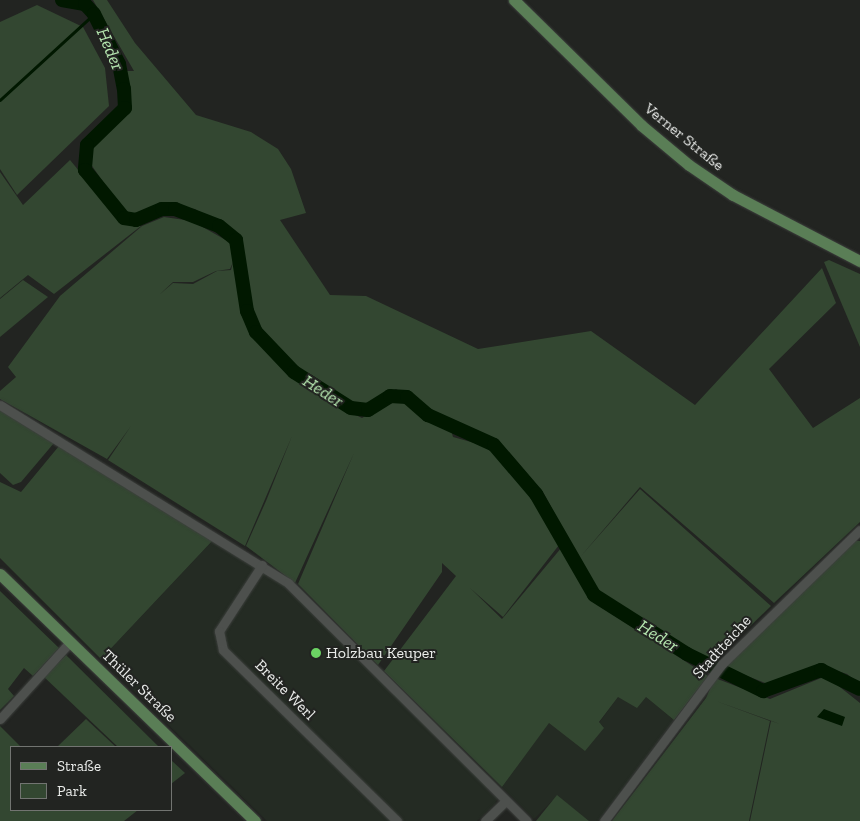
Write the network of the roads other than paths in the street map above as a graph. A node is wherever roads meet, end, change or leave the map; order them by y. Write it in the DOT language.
graph roads {
  1 [pos="514,0"];
  2 [pos="860,261"];
  3 [pos="0,405"];
  4 [pos="860,530"];
  5 [pos="262,565"];
  6 [pos="0,574"];
  7 [pos="70,642"];
  8 [pos="0,719"];
  9 [pos="506,801"];
  10 [pos="255,821"];
  11 [pos="397,821"];
  12 [pos="485,821"];
  13 [pos="528,821"];
  14 [pos="604,821"];
  1 -- 2 [label="main road, Verner Straße"];
  3 -- 5 [label="street"];
  4 -- 14 [label="street, Stadtteiche"];
  5 -- 9 [label="street"];
  5 -- 11 [label="street, Breite Werl"];
  6 -- 7 [label="main road, Thüler Straße"];
  7 -- 8 [label="street"];
  7 -- 10 [label="main road, Thüler Straße"];
  9 -- 12 [label="street"];
  9 -- 13 [label="street"];
}
